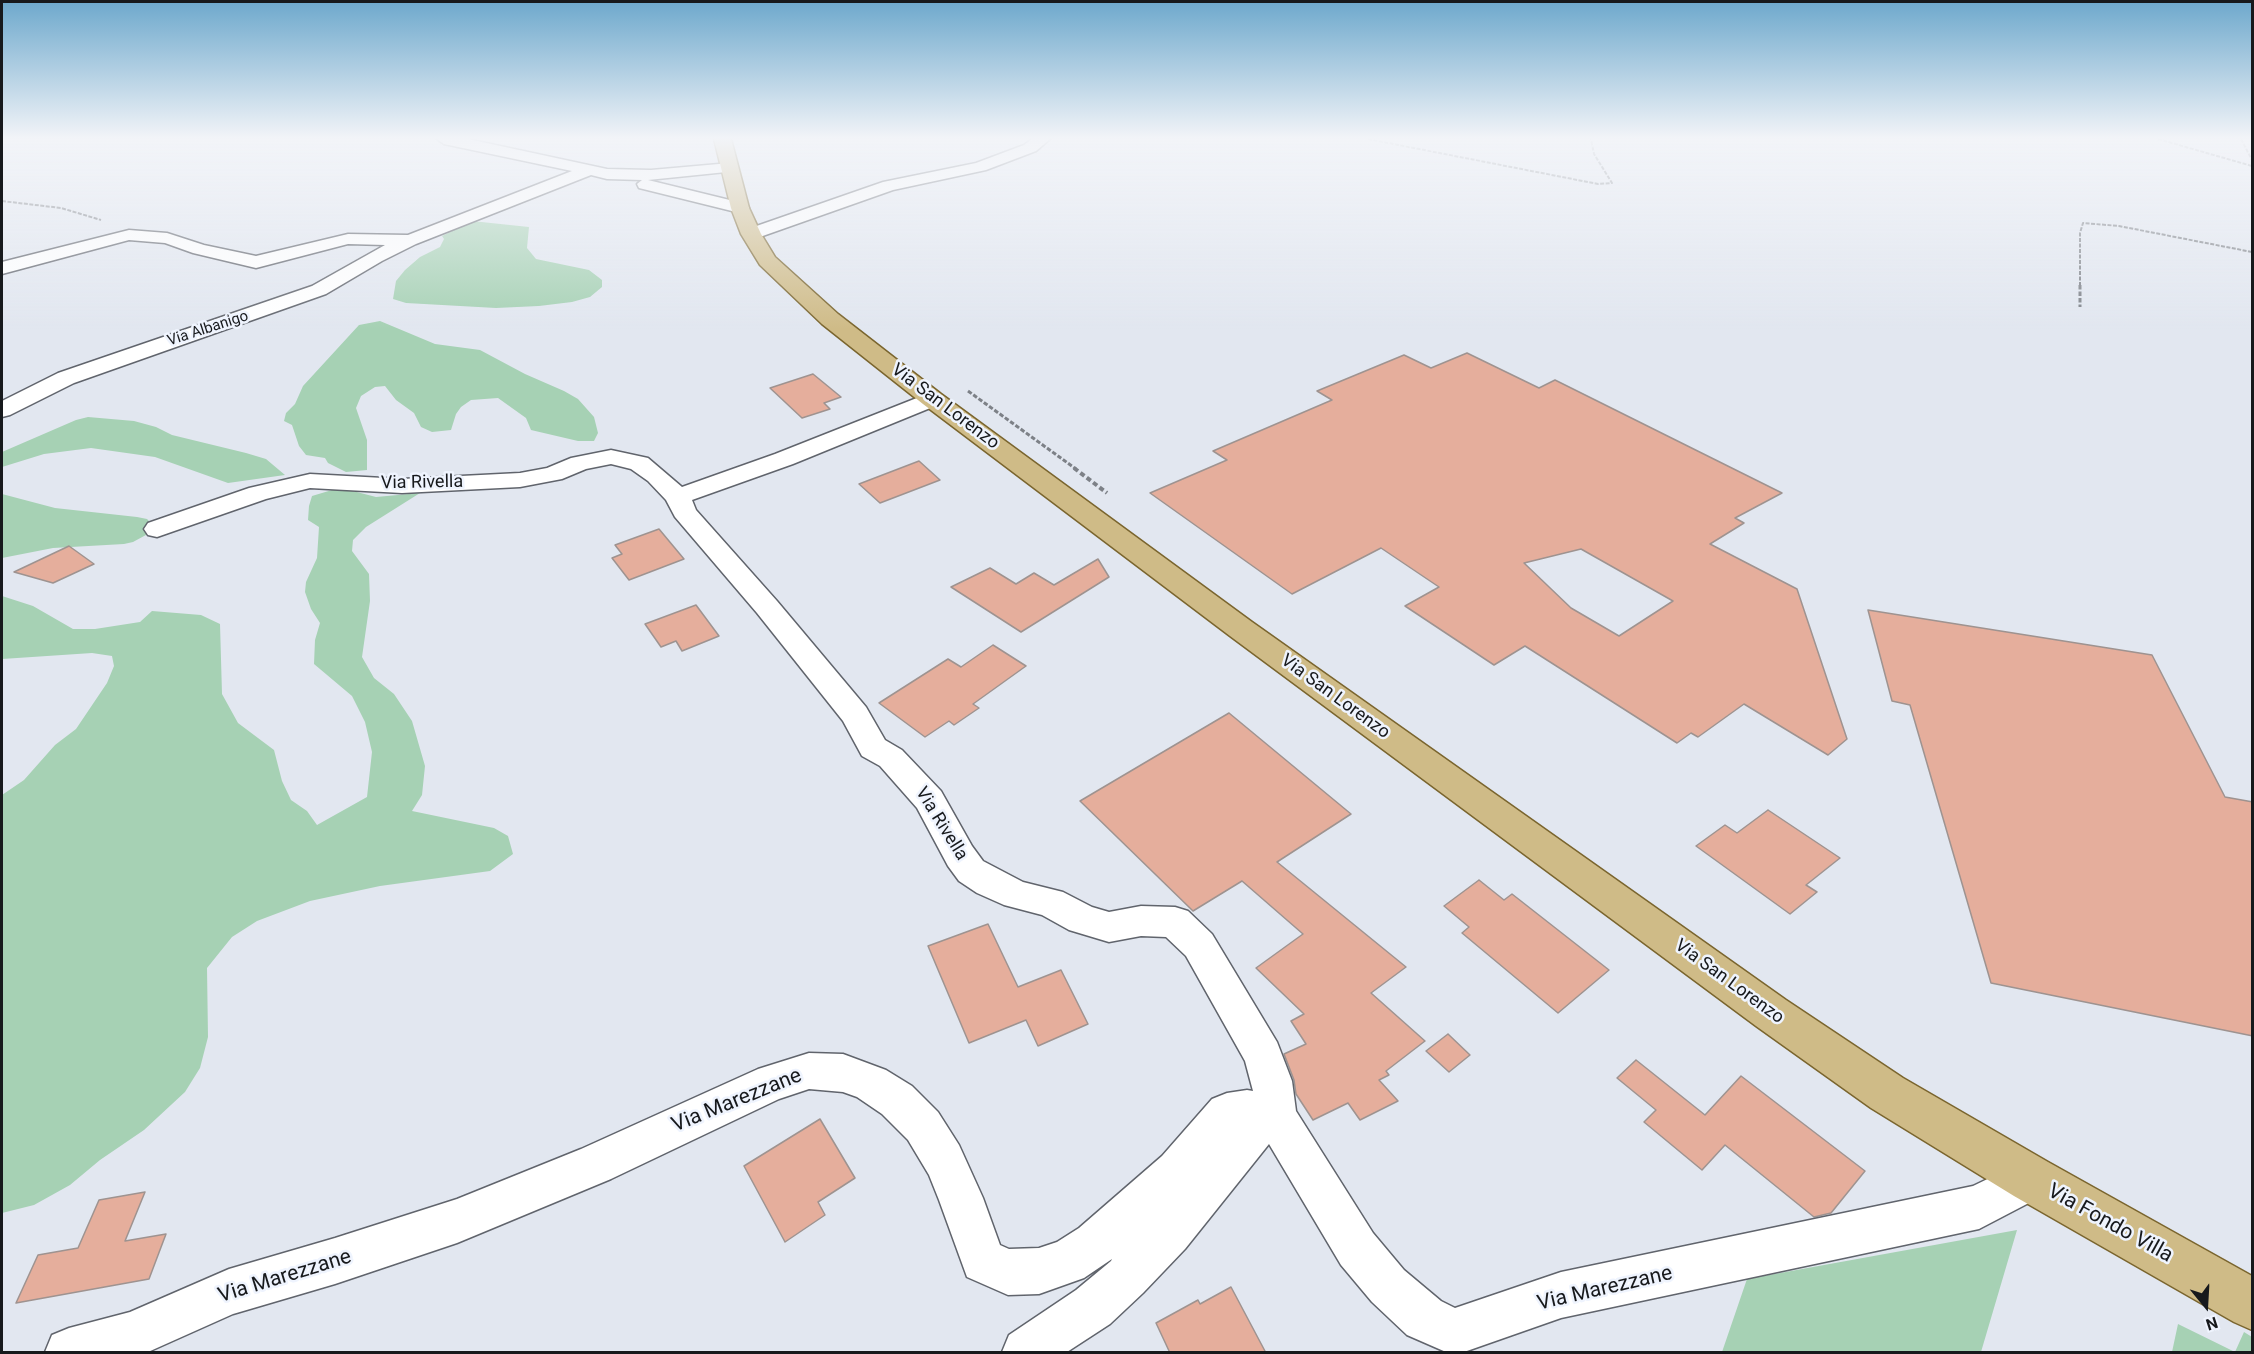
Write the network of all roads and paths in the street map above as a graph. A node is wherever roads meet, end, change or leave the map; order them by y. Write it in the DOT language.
graph roads {
  1 [pos="12,202"];
  2 [pos="515,202"];
  3 [pos="740,202"];
  4 [pos="148,235"];
  5 [pos="411,240"];
  6 [pos="2253,252"];
  7 [pos="2,268"];
  8 [pos="2080,307"];
  9 [pos="947,393"];
  10 [pos="2,410"];
  11 [pos="1109,495"];
  12 [pos="678,497"];
  13 [pos="157,529"];
  14 [pos="1276,1116"];
  15 [pos="2031,1179"];
  16 [pos="2253,1304"];
  17 [pos="69,1353"];
  18 [pos="1026,1353"];
  1 -- 4 [label="path"];
  2 -- 5 [label="street, Via Albanigo"];
  3 -- 9 [label="main road, Via San Lorenzo"];
  4 -- 5 [label="street, Via Albanigo"];
  4 -- 7 [label="street, Via Albanigo"];
  5 -- 10 [label="street, Via Albanigo"];
  6 -- 8 [label="path"];
  9 -- 11 [label="path"];
  9 -- 12 [label="street"];
  9 -- 15 [label="main road, Via San Lorenzo"];
  12 -- 13 [label="street, Via Rivella"];
  12 -- 14 [label="street, Via Rivella"];
  14 -- 15 [label="street, Via Marezzane"];
  14 -- 17 [label="street, Via Marezzane"];
  14 -- 18 [label="street"];
  15 -- 16 [label="main road, Via Fondo Villa"];
}
